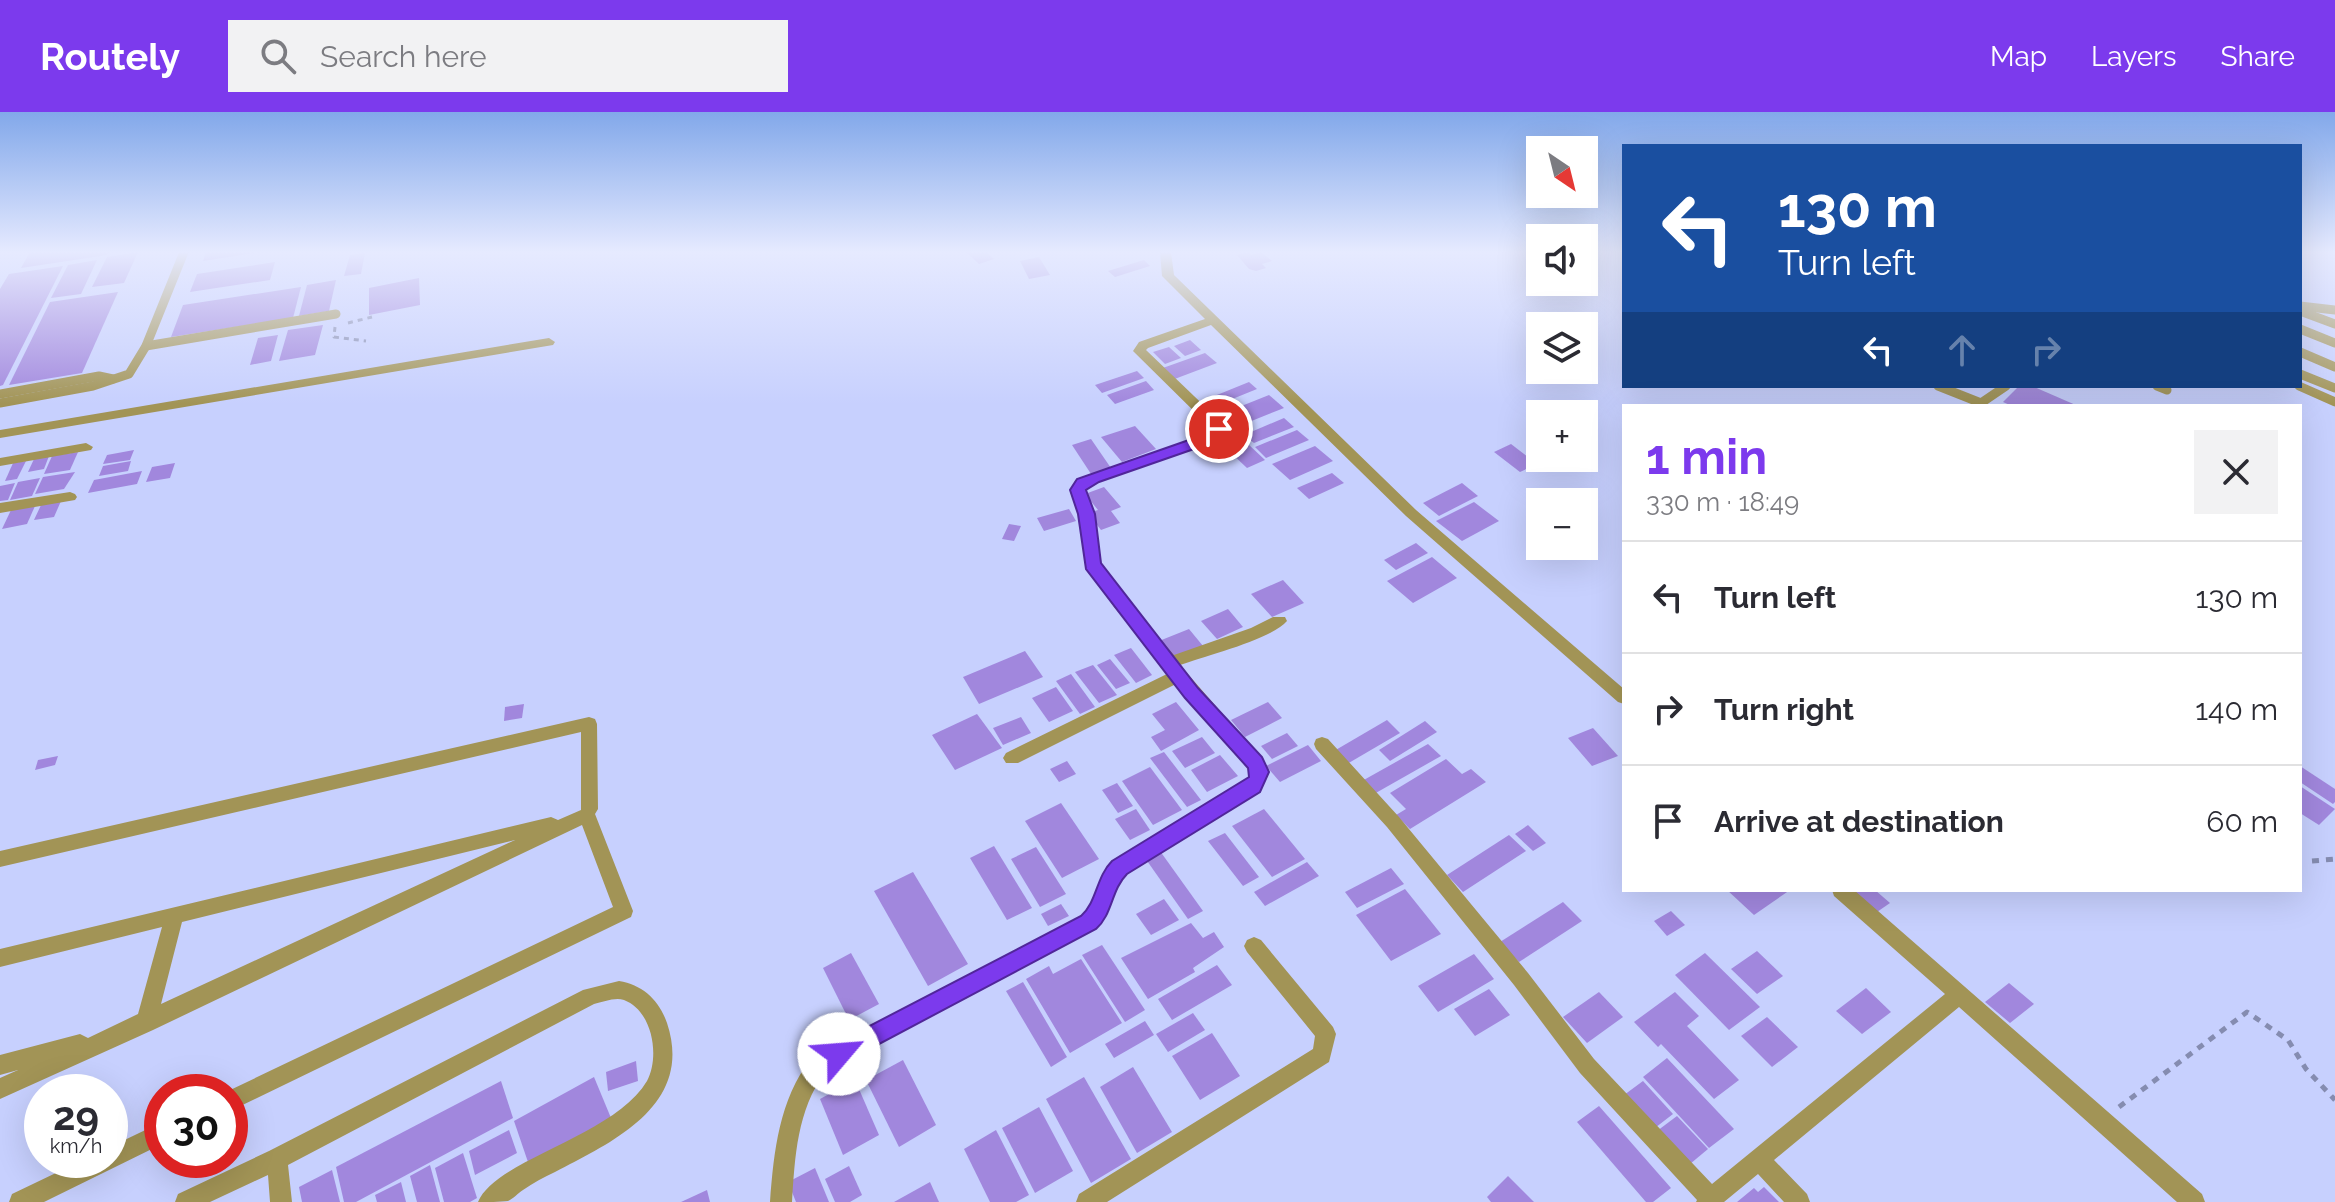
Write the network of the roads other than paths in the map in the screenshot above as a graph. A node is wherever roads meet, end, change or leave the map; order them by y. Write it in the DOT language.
graph roads {
  1 [pos="163,303"];
  2 [pos="1196,303"];
  3 [pos="2302,308"];
  4 [pos="2302,309"];
  5 [pos="2335,310"];
  6 [pos="336,318"];
  7 [pos="1214,320"];
  8 [pos="2335,324"];
  9 [pos="2302,330"];
  10 [pos="549,342"];
  11 [pos="2335,343"];
  12 [pos="146,346"];
  13 [pos="2302,353"];
  14 [pos="2335,367"];
  15 [pos="2302,375"];
  16 [pos="116,380"];
  17 [pos="2302,387"];
  18 [pos="1942,388"];
  19 [pos="2003,388"];
  20 [pos="2335,388"];
  21 [pos="0,394"];
  22 [pos="2335,402"];
  23 [pos="0,403"];
  24 [pos="0,434"];
  25 [pos="86,447"];
  26 [pos="0,462"];
  27 [pos="70,497"];
  28 [pos="0,508"];
  29 [pos="1279,621"];
  30 [pos="1174,669"];
  31 [pos="1622,696"];
  32 [pos="1322,744"];
  33 [pos="1012,758"];
  34 [pos="588,812"];
  35 [pos="0,859"];
  36 [pos="1843,892"];
  37 [pos="174,916"];
  38 [pos="1254,946"];
  39 [pos="0,958"];
  40 [pos="1959,995"];
  41 [pos="146,1023"];
  42 [pos="125,1032"];
  43 [pos="0,1065"];
  44 [pos="0,1089"];
  45 [pos="248,1092"];
  46 [pos="277,1159"];
  47 [pos="1759,1160"];
  48 [pos="69,1178"];
  49 [pos="1709,1200"];
  50 [pos="20,1202"];
  51 [pos="186,1202"];
  52 [pos="281,1202"];
  53 [pos="489,1202"];
  54 [pos="781,1202"];
  55 [pos="1087,1202"];
  56 [pos="1799,1202"];
  57 [pos="2194,1202"];
  1 -- 12 [label="lane"];
  2 -- 7 [label="street"];
  3 -- 5 [label="lane"];
  4 -- 8 [label="lane"];
  6 -- 12 [label="lane"];
  7 -- 30 [label="street"];
  7 -- 31 [label="street"];
  9 -- 11 [label="lane"];
  10 -- 24 [label="street"];
  12 -- 16 [label="lane"];
  13 -- 14 [label="lane"];
  15 -- 20 [label="lane"];
  16 -- 21 [label="lane"];
  16 -- 23 [label="lane"];
  17 -- 22 [label="lane"];
  18 -- 19 [label="lane"];
  25 -- 26 [label="street"];
  27 -- 28 [label="street"];
  29 -- 30 [label="street"];
  30 -- 33 [label="street"];
  30 -- 54 [label="street"];
  32 -- 49 [label="street"];
  34 -- 35 [label="street"];
  34 -- 37 [label="street"];
  34 -- 41 [label="street"];
  34 -- 45 [label="street"];
  36 -- 40 [label="street"];
  37 -- 39 [label="street"];
  37 -- 41 [label="street"];
  38 -- 55 [label="street"];
  40 -- 47 [label="street"];
  40 -- 57 [label="street"];
  41 -- 42 [label="street"];
  42 -- 43 [label="street"];
  42 -- 44 [label="street"];
  46 -- 51 [label="street"];
  46 -- 52 [label="street"];
  46 -- 53 [label="street"];
  47 -- 49 [label="street"];
  47 -- 56 [label="street"];
  48 -- 50 [label="street"];
}
